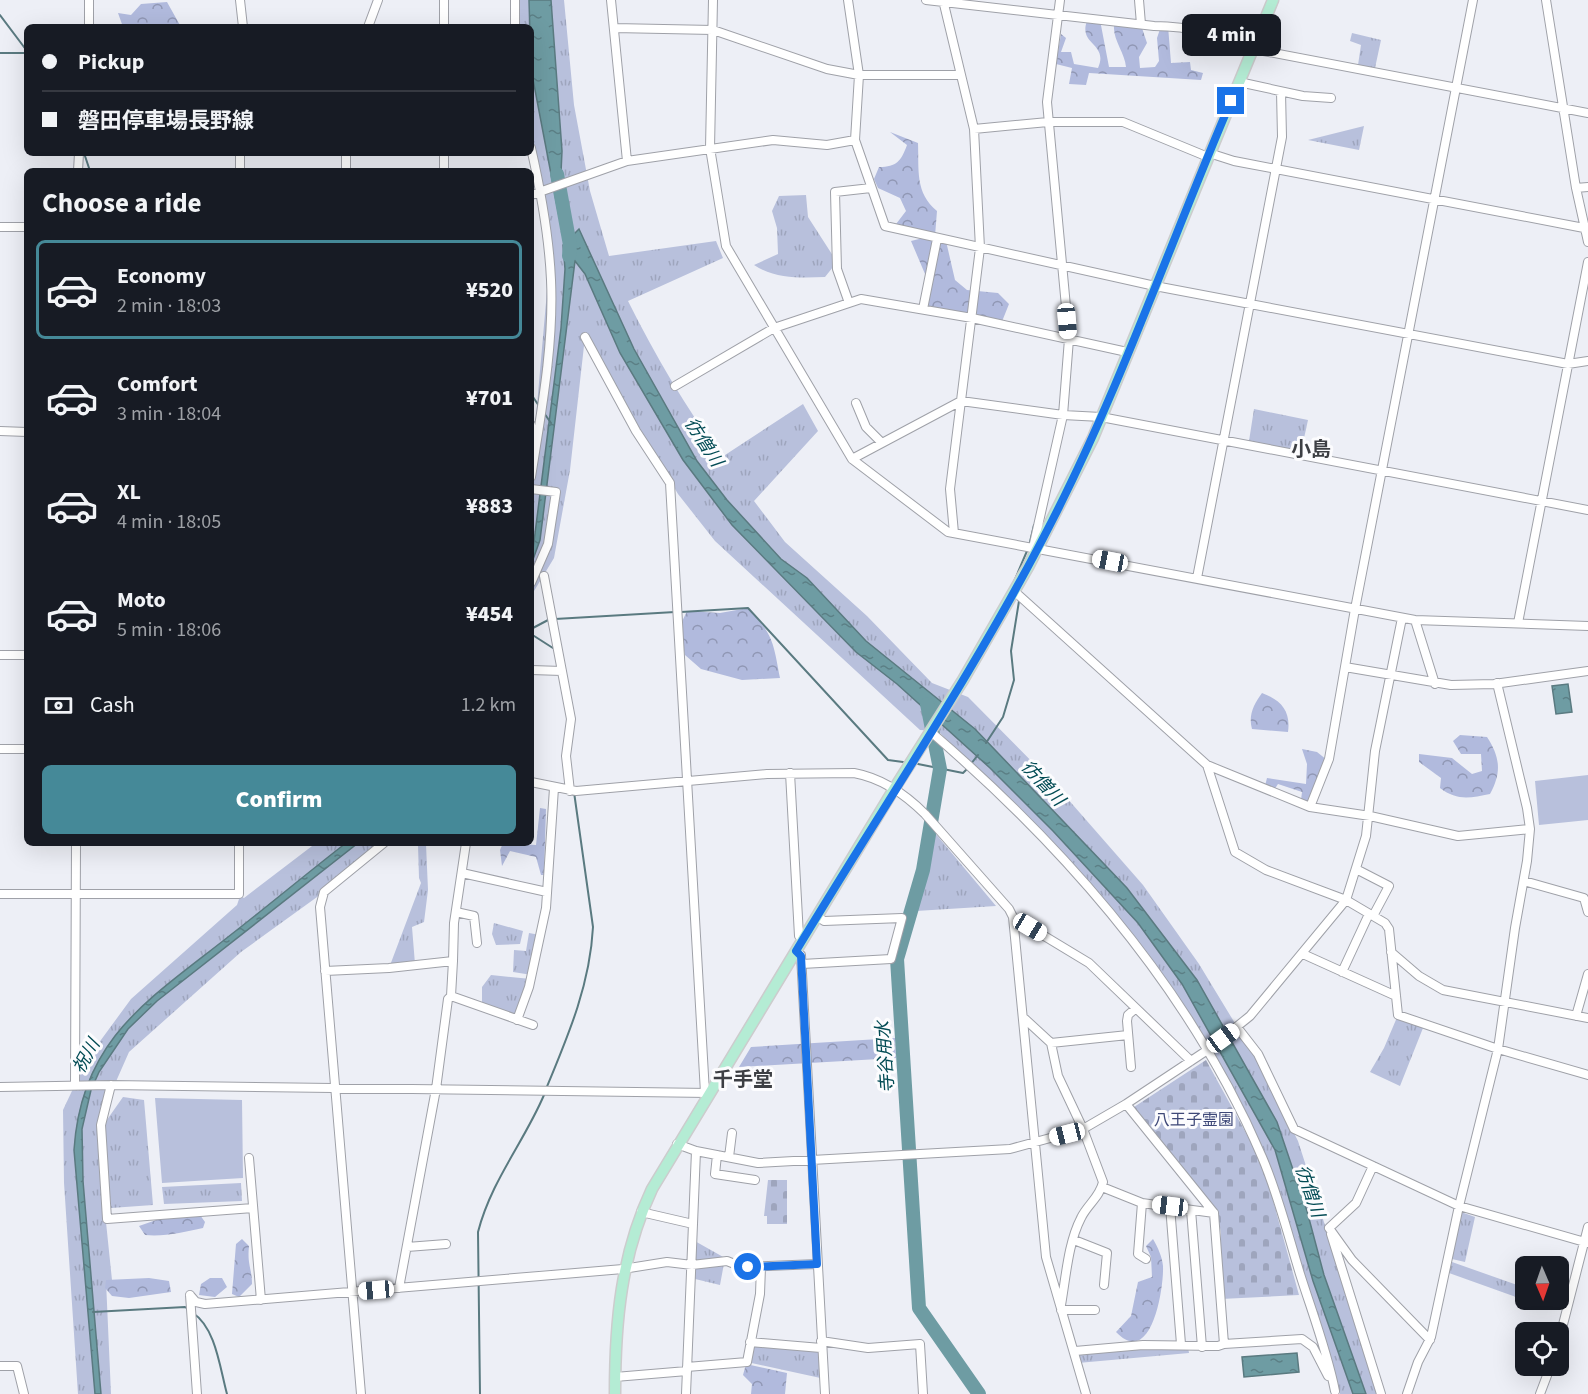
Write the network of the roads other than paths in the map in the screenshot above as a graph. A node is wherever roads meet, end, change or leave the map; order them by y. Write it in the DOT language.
graph roads {
  1 [pos="89,0"];
  2 [pos="240,0"];
  3 [pos="378,0"];
  4 [pos="444,0"];
  5 [pos="515,0"];
  6 [pos="611,0"];
  7 [pos="713,0"];
  8 [pos="848,0"];
  9 [pos="926,0"];
  10 [pos="1060,0"];
  11 [pos="1139,0"];
  12 [pos="1273,0"];
  13 [pos="1473,0"];
  14 [pos="1546,0"];
  15 [pos="945,1"];
  16 [pos="1059,15"];
  17 [pos="89,24"];
  18 [pos="243,24"];
  19 [pos="369,24"];
  20 [pos="444,24"];
  21 [pos="514,24"];
  22 [pos="1141,24"];
  23 [pos="614,28"];
  24 [pos="713,30"];
  25 [pos="1253,50"];
  26 [pos="859,75"];
  27 [pos="961,75"];
  28 [pos="1239,82"];
  29 [pos="1456,87"];
  30 [pos="1281,92"];
  31 [pos="1331,98"];
  32 [pos="1564,108"];
  33 [pos="1588,113"];
  34 [pos="1048,120"];
  35 [pos="974,129"];
  36 [pos="855,140"];
  37 [pos="710,148"];
  38 [pos="1208,155"];
  39 [pos="533,156"];
  40 [pos="627,161"];
  41 [pos="1276,169"];
  42 [pos="1588,187"];
  43 [pos="871,188"];
  44 [pos="1576,188"];
  45 [pos="541,190"];
  46 [pos="534,194"];
  47 [pos="1435,199"];
  48 [pos="0,227"];
  49 [pos="24,227"];
  50 [pos="1584,228"];
  51 [pos="937,239"];
  52 [pos="1588,242"];
  53 [pos="980,248"];
  54 [pos="1588,261"];
  55 [pos="1064,265"];
  56 [pos="1155,286"];
  57 [pos="849,303"];
  58 [pos="1250,304"];
  59 [pos="922,309"];
  60 [pos="972,318"];
  61 [pos="774,328"];
  62 [pos="1409,334"];
  63 [pos="585,337"];
  64 [pos="1069,339"];
  65 [pos="1127,352"];
  66 [pos="1588,360"];
  67 [pos="1568,364"];
  68 [pos="675,386"];
  69 [pos="961,401"];
  70 [pos="856,403"];
  71 [pos="1063,415"];
  72 [pos="1101,417"];
  73 [pos="0,431"];
  74 [pos="24,432"];
  75 [pos="1224,439"];
  76 [pos="881,442"];
  77 [pos="534,448"];
  78 [pos="852,459"];
  79 [pos="1384,469"];
  80 [pos="534,489"];
  81 [pos="1542,501"];
  82 [pos="1588,510"];
  83 [pos="954,533"];
  84 [pos="1035,549"];
  85 [pos="534,576"];
  86 [pos="544,576"];
  87 [pos="1197,578"];
  88 [pos="1014,591"];
  89 [pos="1355,609"];
  90 [pos="1402,618"];
  91 [pos="1414,620"];
  92 [pos="1518,623"];
  93 [pos="1588,626"];
  94 [pos="0,655"];
  95 [pos="24,655"];
  96 [pos="1345,667"];
  97 [pos="534,669"];
  98 [pos="1588,671"];
  99 [pos="562,672"];
  100 [pos="1390,676"];
  101 [pos="1497,683"];
  102 [pos="1435,684"];
  103 [pos="931,732"];
  104 [pos="0,749"];
  105 [pos="24,749"];
  106 [pos="1207,765"];
  107 [pos="790,773"];
  108 [pos="688,780"];
  109 [pos="534,783"];
  110 [pos="554,788"];
  111 [pos="894,789"];
  112 [pos="570,791"];
  113 [pos="1310,807"];
  114 [pos="1370,816"];
  115 [pos="1530,829"];
  116 [pos="76,846"];
  117 [pos="239,846"];
  118 [pos="380,846"];
  119 [pos="466,846"];
  120 [pos="1356,869"];
  121 [pos="462,873"];
  122 [pos="1524,881"];
  123 [pos="547,892"];
  124 [pos="0,894"];
  125 [pos="76,895"];
  126 [pos="1346,900"];
  127 [pos="456,912"];
  128 [pos="1588,912"];
  129 [pos="1371,915"];
  130 [pos="817,916"];
  131 [pos="1013,917"];
  132 [pos="803,939"];
  133 [pos="477,943"];
  134 [pos="796,951"];
  135 [pos="1391,952"];
  136 [pos="1303,954"];
  137 [pos="453,961"];
  138 [pos="802,964"];
  139 [pos="325,971"];
  140 [pos="1342,972"];
  141 [pos="1588,974"];
  142 [pos="451,996"];
  143 [pos="1396,996"];
  144 [pos="1503,1002"];
  145 [pos="1135,1009"];
  146 [pos="1576,1016"];
  147 [pos="1588,1018"];
  148 [pos="1025,1019"];
  149 [pos="517,1020"];
  150 [pos="533,1025"];
  151 [pos="1237,1027"];
  152 [pos="1128,1035"];
  153 [pos="1052,1043"];
  154 [pos="1208,1049"];
  155 [pos="1498,1049"];
  156 [pos="1191,1061"];
  157 [pos="1131,1067"];
  158 [pos="1588,1075"];
  159 [pos="75,1085"];
  160 [pos="107,1085"];
  161 [pos="0,1087"];
  162 [pos="335,1087"];
  163 [pos="436,1089"];
  164 [pos="707,1093"];
  165 [pos="1126,1104"];
  166 [pos="1083,1129"];
  167 [pos="732,1133"];
  168 [pos="1035,1142"];
  169 [pos="677,1144"];
  170 [pos="696,1151"];
  171 [pos="717,1155"];
  172 [pos="729,1157"];
  173 [pos="249,1158"];
  174 [pos="812,1160"];
  175 [pos="1373,1166"];
  176 [pos="755,1180"];
  177 [pos="1102,1187"];
  178 [pos="1142,1203"];
  179 [pos="1170,1206"];
  180 [pos="1459,1206"];
  181 [pos="253,1208"];
  182 [pos="1191,1210"];
  183 [pos="641,1212"];
  184 [pos="1214,1214"];
  185 [pos="693,1224"];
  186 [pos="1588,1227"];
  187 [pos="1329,1228"];
  188 [pos="1074,1240"];
  189 [pos="1586,1242"];
  190 [pos="446,1245"];
  191 [pos="407,1247"];
  192 [pos="1146,1259"];
  193 [pos="817,1264"];
  194 [pos="692,1265"];
  195 [pos="761,1267"];
  196 [pos="623,1269"];
  197 [pos="1104,1285"];
  198 [pos="399,1288"];
  199 [pos="352,1292"];
  200 [pos="261,1300"];
  201 [pos="1061,1309"];
  202 [pos="1095,1310"];
  203 [pos="1564,1322"];
  204 [pos="1430,1340"];
  205 [pos="750,1342"];
  206 [pos="1181,1344"];
  207 [pos="1224,1344"];
  208 [pos="821,1345"];
  209 [pos="1202,1347"];
  210 [pos="1075,1351"];
  211 [pos="0,1366"];
  212 [pos="687,1369"];
  213 [pos="1547,1376"];
  214 [pos="615,1377"];
  215 [pos="1336,1392"];
  216 [pos="24,1394"];
  217 [pos="197,1394"];
  218 [pos="361,1394"];
  219 [pos="615,1394"];
  220 [pos="686,1394"];
  221 [pos="825,1394"];
  222 [pos="923,1394"];
  223 [pos="1086,1394"];
  224 [pos="1381,1394"];
  225 [pos="1407,1394"];
  226 [pos="1540,1394"];
  1 -- 17 [label="street"];
  2 -- 18 [label="street"];
  3 -- 19 [label="street"];
  4 -- 20 [label="street"];
  5 -- 21 [label="street"];
  6 -- 23 [label="street"];
  7 -- 24 [label="street"];
  8 -- 26 [label="street"];
  9 -- 15 [label="street"];
  10 -- 16 [label="street"];
  11 -- 22 [label="street"];
  12 -- 25 [label="main road"];
  13 -- 29 [label="street"];
  14 -- 32 [label="street"];
  15 -- 16 [label="street"];
  15 -- 27 [label="street"];
  16 -- 22 [label="street"];
  16 -- 34 [label="street"];
  22 -- 25 [label="street"];
  23 -- 24 [label="street"];
  23 -- 40 [label="street"];
  24 -- 26 [label="street"];
  24 -- 37 [label="street"];
  25 -- 28 [label="main road"];
  25 -- 29 [label="street"];
  26 -- 27 [label="street"];
  26 -- 36 [label="street"];
  27 -- 35 [label="street"];
  28 -- 30 [label="street"];
  28 -- 38 [label="main road"];
  29 -- 32 [label="street"];
  29 -- 47 [label="street"];
  30 -- 31 [label="street"];
  30 -- 41 [label="street"];
  32 -- 33 [label="street"];
  32 -- 44 [label="street"];
  34 -- 35 [label="street"];
  34 -- 38 [label="street"];
  34 -- 55 [label="street"];
  35 -- 53 [label="street"];
  36 -- 37 [label="street"];
  36 -- 43 [label="street"];
  37 -- 40 [label="street"];
  37 -- 61 [label="street"];
  38 -- 41 [label="street"];
  38 -- 56 [label="main road"];
  39 -- 45 [label="street"];
  40 -- 45 [label="street"];
  41 -- 47 [label="street"];
  41 -- 58 [label="street"];
  42 -- 44 [label="street"];
  43 -- 51 [label="street"];
  43 -- 57 [label="street"];
  44 -- 50 [label="street"];
  45 -- 46 [label="street"];
  45 -- 77 [label="street"];
  47 -- 50 [label="street"];
  47 -- 62 [label="street"];
  48 -- 49 [label="street"];
  50 -- 52 [label="street"];
  51 -- 53 [label="street"];
  51 -- 59 [label="street"];
  53 -- 55 [label="street"];
  53 -- 60 [label="street"];
  54 -- 67 [label="street"];
  55 -- 56 [label="street"];
  55 -- 64 [label="street"];
  56 -- 58 [label="street"];
  56 -- 65 [label="main road"];
  57 -- 59 [label="street"];
  57 -- 61 [label="street"];
  58 -- 62 [label="street"];
  58 -- 75 [label="street"];
  59 -- 60 [label="street"];
  60 -- 64 [label="street"];
  60 -- 69 [label="street"];
  61 -- 68 [label="street"];
  61 -- 78 [label="street"];
  62 -- 67 [label="street"];
  62 -- 79 [label="street"];
  63 -- 108 [label="street"];
  64 -- 65 [label="street"];
  64 -- 71 [label="street"];
  65 -- 72 [label="main road"];
  66 -- 67 [label="street"];
  67 -- 81 [label="street"];
  69 -- 71 [label="street"];
  69 -- 76 [label="street"];
  69 -- 83 [label="street"];
  70 -- 76 [label="street"];
  71 -- 72 [label="street"];
  71 -- 84 [label="street"];
  72 -- 75 [label="street"];
  72 -- 84 [label="main road"];
  73 -- 74 [label="street"];
  75 -- 79 [label="street"];
  75 -- 87 [label="street"];
  76 -- 78 [label="street"];
  78 -- 83 [label="street"];
  79 -- 81 [label="street"];
  79 -- 89 [label="street"];
  80 -- 85 [label="street"];
  81 -- 82 [label="street"];
  81 -- 92 [label="street"];
  83 -- 84 [label="street"];
  84 -- 87 [label="street"];
  84 -- 88 [label="main road"];
  86 -- 99 [label="street"];
  87 -- 89 [label="street"];
  88 -- 103 [label="main road"];
  88 -- 106 [label="street"];
  89 -- 90 [label="street"];
  89 -- 96 [label="street"];
  90 -- 91 [label="street"];
  90 -- 100 [label="street"];
  91 -- 92 [label="street"];
  91 -- 102 [label="street"];
  92 -- 93 [label="street"];
  94 -- 95 [label="street"];
  96 -- 100 [label="street"];
  96 -- 113 [label="street"];
  97 -- 99 [label="street"];
  98 -- 101 [label="street"];
  99 -- 112 [label="street"];
  100 -- 102 [label="street"];
  100 -- 114 [label="street"];
  101 -- 102 [label="street"];
  101 -- 115 [label="street"];
  103 -- 111 [label="main road"];
  103 -- 154 [label="street"];
  104 -- 105 [label="street"];
  106 -- 113 [label="street"];
  106 -- 126 [label="street"];
  107 -- 108 [label="street"];
  107 -- 111 [label="street"];
  107 -- 132 [label="street"];
  108 -- 112 [label="street"];
  108 -- 164 [label="street"];
  109 -- 110 [label="street"];
  110 -- 112 [label="street"];
  110 -- 123 [label="street"];
  111 -- 130 [label="main road"];
  111 -- 131 [label="street"];
  113 -- 114 [label="street"];
  114 -- 115 [label="street"];
  114 -- 120 [label="street"];
  115 -- 122 [label="street"];
  116 -- 125 [label="street"];
  117 -- 125 [label="street"];
  118 -- 139 [label="street"];
  119 -- 121 [label="street"];
  120 -- 126 [label="street"];
  120 -- 129 [label="street"];
  121 -- 123 [label="street"];
  121 -- 127 [label="street"];
  122 -- 128 [label="street"];
  122 -- 144 [label="street"];
  123 -- 149 [label="street"];
  124 -- 125 [label="street"];
  125 -- 159 [label="street"];
  126 -- 129 [label="street"];
  126 -- 136 [label="street"];
  127 -- 133 [label="street"];
  127 -- 137 [label="street"];
  129 -- 135 [label="street"];
  129 -- 140 [label="street"];
  130 -- 132 [label="main road"];
  130 -- 138 [label="street"];
  131 -- 145 [label="street"];
  131 -- 148 [label="street"];
  132 -- 134 [label="main road"];
  134 -- 138 [label="street"];
  134 -- 164 [label="main road"];
  135 -- 143 [label="street"];
  135 -- 144 [label="street"];
  136 -- 140 [label="street"];
  136 -- 151 [label="street"];
  137 -- 139 [label="street"];
  137 -- 142 [label="street"];
  138 -- 174 [label="street"];
  139 -- 162 [label="street"];
  140 -- 143 [label="street"];
  141 -- 146 [label="street"];
  142 -- 149 [label="street"];
  142 -- 163 [label="street"];
  143 -- 155 [label="street"];
  144 -- 146 [label="street"];
  144 -- 155 [label="street"];
  145 -- 152 [label="street"];
  145 -- 156 [label="street"];
  146 -- 147 [label="street"];
  148 -- 153 [label="street"];
  148 -- 168 [label="street"];
  149 -- 150 [label="street"];
  151 -- 154 [label="street"];
  151 -- 175 [label="street"];
  152 -- 153 [label="street"];
  152 -- 157 [label="street"];
  153 -- 166 [label="street"];
  154 -- 156 [label="street"];
  154 -- 215 [label="street"];
  155 -- 158 [label="street"];
  155 -- 180 [label="street"];
  156 -- 165 [label="street"];
  159 -- 160 [label="street"];
  159 -- 161 [label="street"];
  160 -- 162 [label="street"];
  160 -- 181 [label="street"];
  162 -- 163 [label="street"];
  162 -- 199 [label="street"];
  163 -- 164 [label="street"];
  163 -- 191 [label="street"];
  164 -- 169 [label="main road"];
  165 -- 166 [label="street"];
  165 -- 184 [label="street"];
  166 -- 168 [label="street"];
  166 -- 177 [label="street"];
  167 -- 172 [label="street"];
  168 -- 174 [label="street"];
  168 -- 201 [label="street"];
  169 -- 170 [label="street"];
  169 -- 183 [label="main road"];
  170 -- 171 [label="street"];
  170 -- 185 [label="street"];
  171 -- 172 [label="street"];
  171 -- 176 [label="street"];
  172 -- 174 [label="street"];
  173 -- 181 [label="street"];
  174 -- 193 [label="street"];
  175 -- 180 [label="street"];
  175 -- 187 [label="street"];
  177 -- 178 [label="street"];
  177 -- 188 [label="street"];
  178 -- 179 [label="street"];
  178 -- 192 [label="street"];
  179 -- 182 [label="street"];
  179 -- 206 [label="street"];
  180 -- 189 [label="street"];
  180 -- 204 [label="street"];
  181 -- 200 [label="street"];
  182 -- 184 [label="street"];
  182 -- 209 [label="street"];
  183 -- 185 [label="street"];
  183 -- 196 [label="main road"];
  184 -- 207 [label="street"];
  185 -- 194 [label="street"];
  186 -- 189 [label="street"];
  187 -- 204 [label="street"];
  187 -- 224 [label="street"];
  188 -- 197 [label="street"];
  188 -- 201 [label="street"];
  189 -- 203 [label="street"];
  190 -- 191 [label="street"];
  191 -- 198 [label="street"];
  193 -- 195 [label="street"];
  193 -- 208 [label="street"];
  194 -- 195 [label="street"];
  194 -- 196 [label="street"];
  194 -- 212 [label="street"];
  195 -- 205 [label="street"];
  196 -- 198 [label="street"];
  196 -- 214 [label="main road"];
  198 -- 199 [label="street"];
  199 -- 200 [label="street"];
  199 -- 218 [label="street"];
  200 -- 217 [label="street"];
  201 -- 202 [label="street"];
  201 -- 210 [label="street"];
  204 -- 225 [label="street"];
  205 -- 208 [label="street"];
  205 -- 212 [label="street"];
  206 -- 209 [label="street"];
  206 -- 210 [label="street"];
  207 -- 209 [label="street"];
  207 -- 215 [label="street"];
  208 -- 221 [label="street"];
  208 -- 222 [label="street"];
  210 -- 223 [label="street"];
  211 -- 216 [label="street"];
  212 -- 214 [label="street"];
  212 -- 220 [label="street"];
  213 -- 226 [label="street"];
  214 -- 219 [label="main road"];
}
